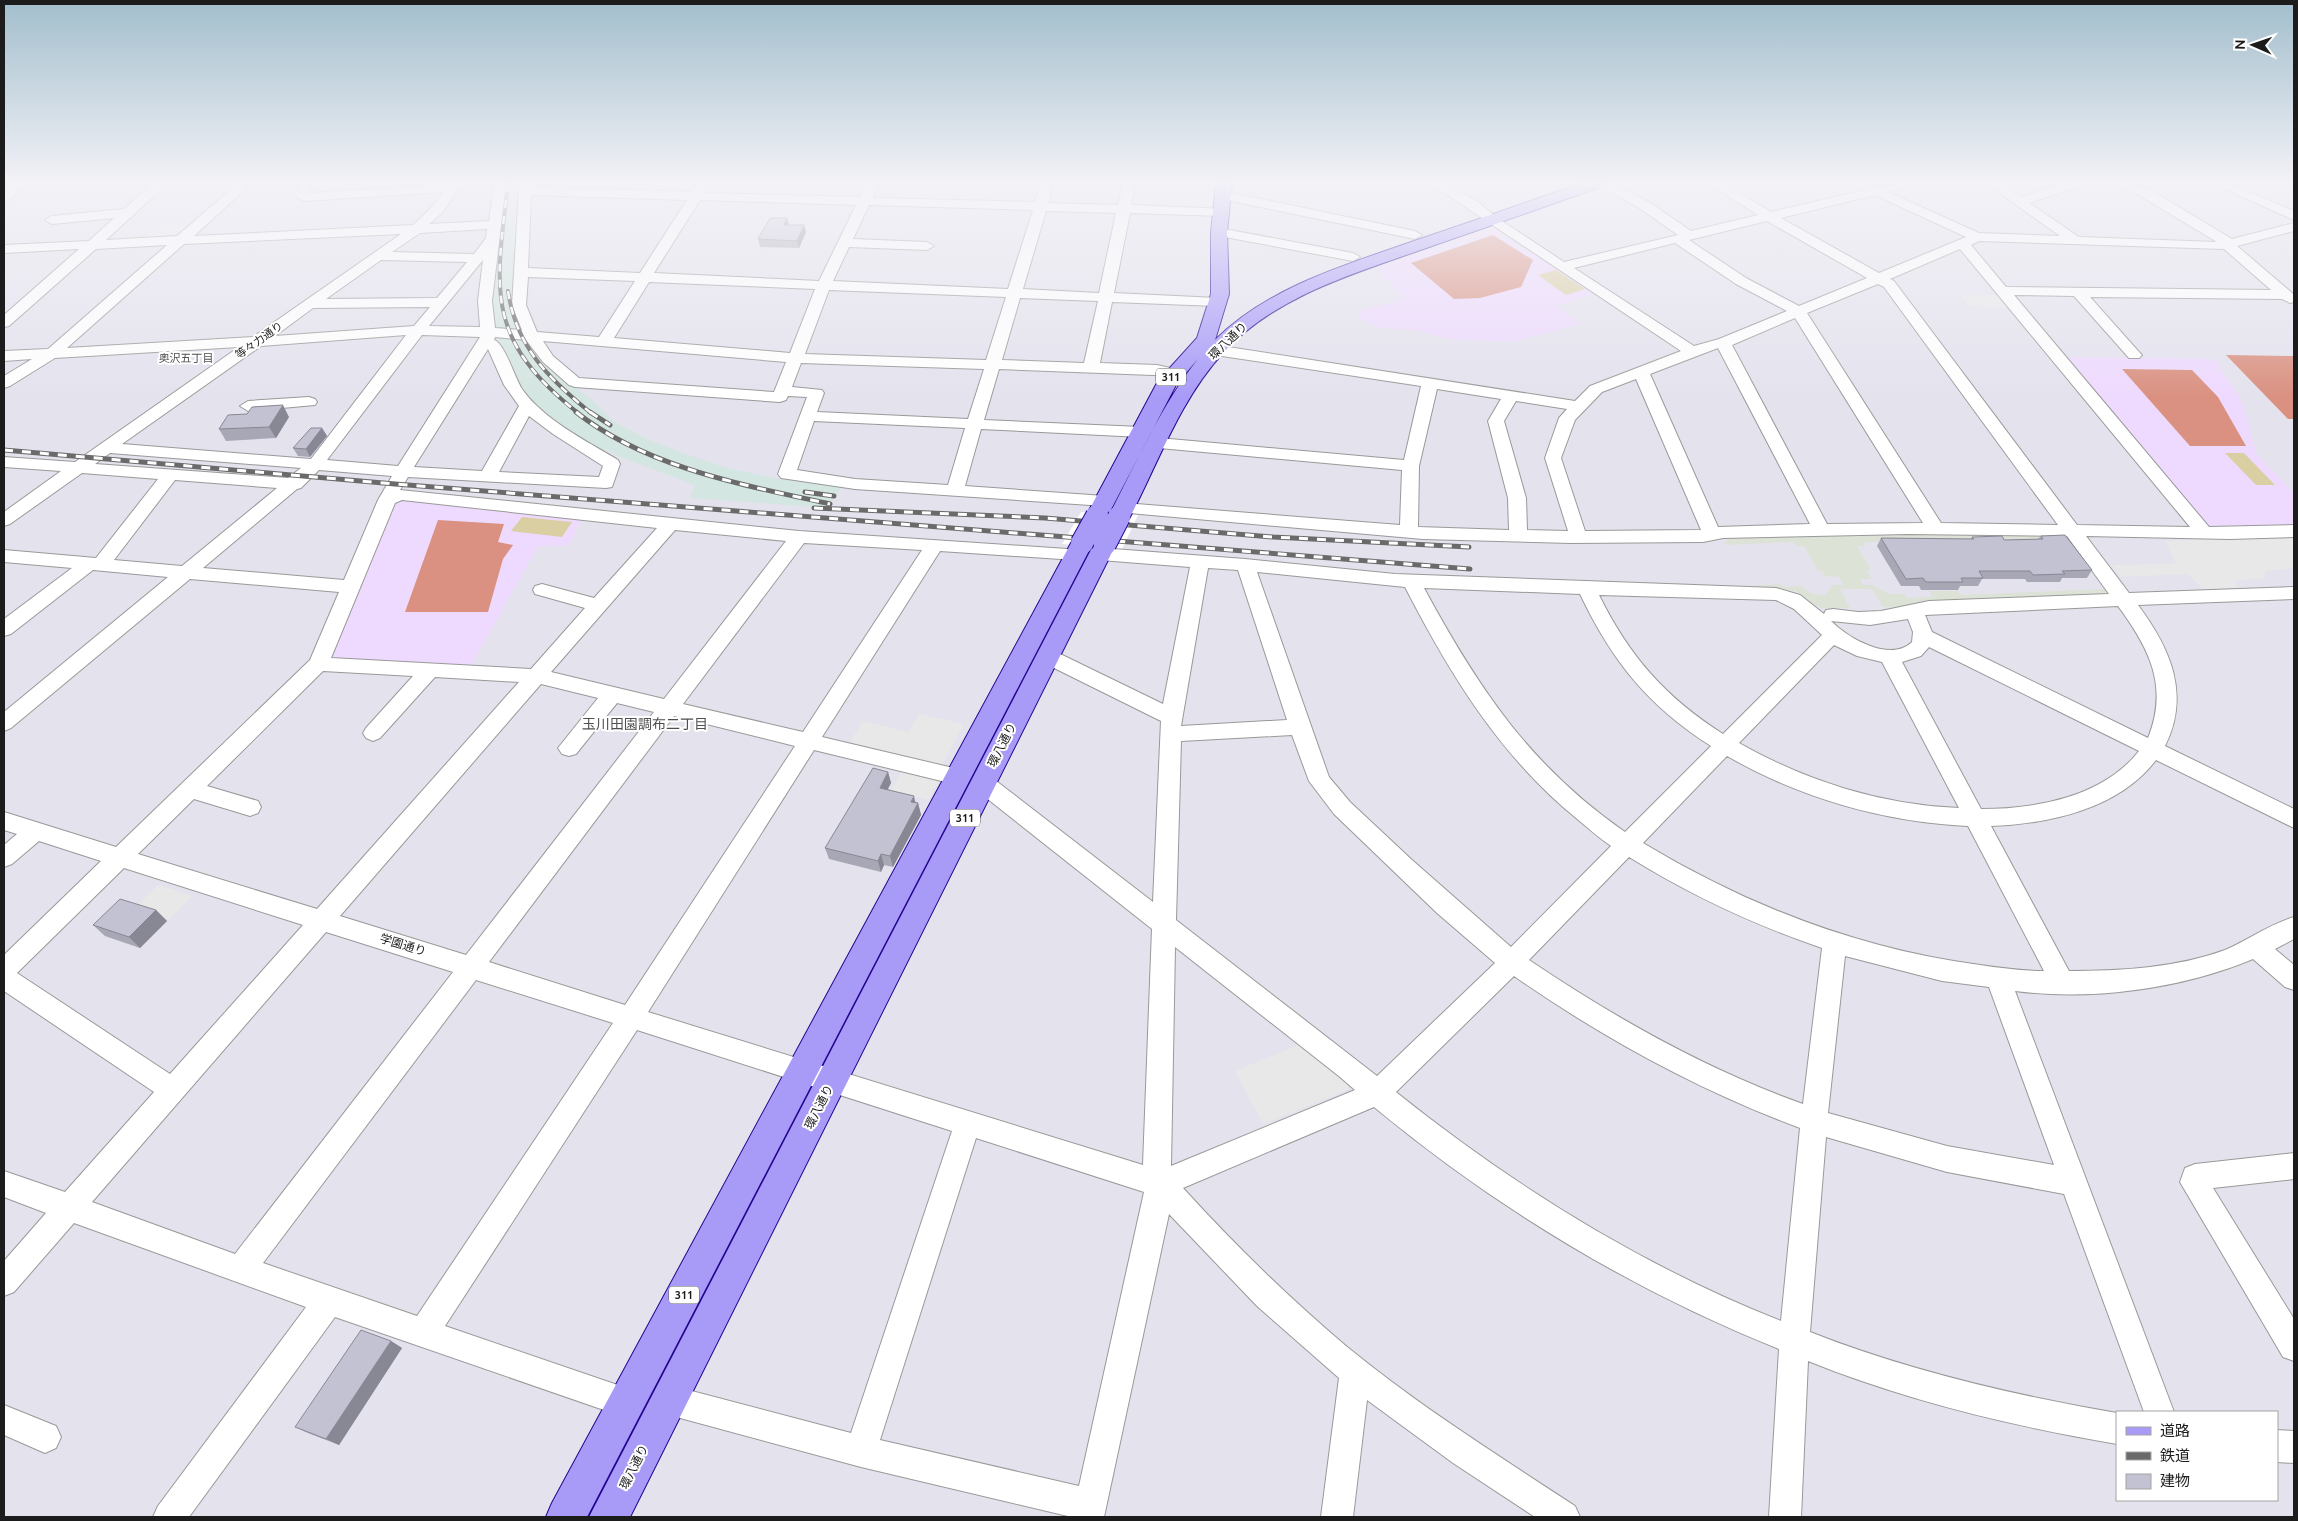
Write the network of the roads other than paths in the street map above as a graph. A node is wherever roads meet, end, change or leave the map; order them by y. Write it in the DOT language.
graph roads {
  1 [pos="82,255"];
  2 [pos="164,255"];
  3 [pos="479,255"];
  4 [pos="491,255"];
  5 [pos="522,255"];
  6 [pos="658,255"];
  7 [pos="839,255"];
  8 [pos="1026,255"];
  9 [pos="1115,255"];
  10 [pos="1219,255"];
  11 [pos="1337,255"];
  12 [pos="1361,255"];
  13 [pos="1389,255"];
  14 [pos="1547,255"];
  15 [pos="1610,255"];
  16 [pos="1707,255"];
  17 [pos="1835,255"];
  18 [pos="1934,255"];
  19 [pos="1979,255"];
  20 [pos="2241,255"];
  21 [pos="378,256"];
  22 [pos="477,258"];
  23 [pos="1353,258"];
  24 [pos="1564,266"];
  25 [pos="521,272"];
  26 [pos="644,277"];
  27 [pos="1880,278"];
  28 [pos="824,285"];
  29 [pos="2002,291"];
  30 [pos="2078,292"];
  31 [pos="1015,293"];
  32 [pos="2291,293"];
  33 [pos="1106,297"];
  34 [pos="440,302"];
  35 [pos="1217,302"];
  36 [pos="310,304"];
  37 [pos="1799,312"];
  38 [pos="4,323"];
  39 [pos="418,330"];
  40 [pos="487,337"];
  41 [pos="532,337"];
  42 [pos="258,341"];
  43 [pos="604,343"];
  44 [pos="1723,343"];
  45 [pos="1210,345"];
  46 [pos="1694,352"];
  47 [pos="51,354"];
  48 [pos="2134,355"];
  49 [pos="4,356"];
  50 [pos="795,358"];
  51 [pos="992,365"];
  52 [pos="1091,368"];
  53 [pos="1641,372"];
  54 [pos="1173,373"];
  55 [pos="4,383"];
  56 [pos="1430,383"];
  57 [pos="783,391"];
  58 [pos="1511,395"];
  59 [pos="309,402"];
  60 [pos="528,404"];
  61 [pos="248,406"];
  62 [pos="1579,406"];
  63 [pos="808,416"];
  64 [pos="975,424"];
  65 [pos="1141,432"];
  66 [pos="1159,443"];
  67 [pos="106,448"];
  68 [pos="4,462"];
  69 [pos="315,465"];
  70 [pos="1411,466"];
  71 [pos="77,469"];
  72 [pos="403,472"];
  73 [pos="171,474"];
  74 [pos="488,476"];
  75 [pos="295,484"];
  76 [pos="955,490"];
  77 [pos="387,500"];
  78 [pos="1101,508"];
  79 [pos="1122,513"];
  80 [pos="4,520"];
  81 [pos="669,525"];
  82 [pos="1935,528"];
  83 [pos="2070,530"];
  84 [pos="1822,531"];
  85 [pos="2203,531"];
  86 [pos="2294,531"];
  87 [pos="1409,532"];
  88 [pos="1712,534"];
  89 [pos="1518,536"];
  90 [pos="1578,536"];
  91 [pos="799,537"];
  92 [pos="934,546"];
  93 [pos="1091,549"];
  94 [pos="4,556"];
  95 [pos="1200,562"];
  96 [pos="95,564"];
  97 [pos="1245,565"];
  98 [pos="186,573"];
  99 [pos="1411,581"];
  100 [pos="350,587"];
  101 [pos="1586,588"];
  102 [pos="542,590"];
  103 [pos="2291,597"];
  104 [pos="2125,599"];
  105 [pos="599,606"];
  106 [pos="1914,612"];
  107 [pos="1829,624"];
  108 [pos="4,629"];
  109 [pos="1924,636"];
  110 [pos="1047,656"];
  111 [pos="1889,656"];
  112 [pos="318,664"];
  113 [pos="430,670"];
  114 [pos="537,676"];
  115 [pos="613,694"];
  116 [pos="671,708"];
  117 [pos="4,723"];
  118 [pos="1171,725"];
  119 [pos="1299,727"];
  120 [pos="373,733"];
  121 [pos="809,741"];
  122 [pos="1726,746"];
  123 [pos="569,748"];
  124 [pos="2153,749"];
  125 [pos="970,780"];
  126 [pos="188,789"];
  127 [pos="250,807"];
  128 [pos="1975,818"];
  129 [pos="2294,819"];
  130 [pos="4,821"];
  131 [pos="35,830"];
  132 [pos="1626,846"];
  133 [pos="121,857"];
  134 [pos="4,858"];
  135 [pos="322,920"];
  136 [pos="1163,923"];
  137 [pos="2294,927"];
  138 [pos="1834,944"];
  139 [pos="2256,947"];
  140 [pos="1512,962"];
  141 [pos="471,967"];
  142 [pos="4,970"];
  143 [pos="4,978"];
  144 [pos="1998,978"];
  145 [pos="2294,978"];
  146 [pos="2062,982"];
  147 [pos="630,1018"];
  148 [pos="816,1077"];
  149 [pos="172,1090"];
  150 [pos="1377,1093"];
  151 [pos="1814,1120"];
  152 [pos="968,1123"];
  153 [pos="2294,1166"];
  154 [pos="2074,1182"];
  155 [pos="1159,1183"];
  156 [pos="4,1184"];
  157 [pos="70,1208"];
  158 [pos="240,1270"];
  159 [pos="4,1282"];
  160 [pos="329,1301"];
  161 [pos="424,1332"];
  162 [pos="1794,1340"];
  163 [pos="2294,1346"];
  164 [pos="1355,1372"];
  165 [pos="669,1400"];
  166 [pos="627,1403"];
  167 [pos="2160,1411"];
  168 [pos="4,1420"];
  169 [pos="2116,1429"];
  170 [pos="45,1437"];
  171 [pos="2278,1446"];
  172 [pos="2294,1447"];
  173 [pos="861,1450"];
  174 [pos="1090,1511"];
  175 [pos="169,1517"];
  176 [pos="566,1517"];
  177 [pos="609,1517"];
  178 [pos="1336,1517"];
  179 [pos="1564,1517"];
  180 [pos="1785,1517"];
  1 -- 38 [label="street"];
  2 -- 47 [label="street"];
  3 -- 22 [label="street"];
  4 -- 40 [label="street"];
  5 -- 25 [label="street"];
  6 -- 26 [label="street"];
  7 -- 28 [label="street"];
  8 -- 31 [label="street"];
  9 -- 33 [label="street"];
  10 -- 35 [label="main road, 311"];
  11 -- 23 [label="street"];
  12 -- 23 [label="main road, 環八通り / 311"];
  13 -- 45 [label="main road, 環八通り / 311"];
  14 -- 24 [label="street"];
  15 -- 24 [label="street"];
  16 -- 37 [label="street"];
  17 -- 27 [label="street"];
  18 -- 27 [label="street"];
  19 -- 29 [label="street"];
  20 -- 32 [label="street"];
  21 -- 22 [label="street"];
  21 -- 36 [label="street, 等々力通り"];
  22 -- 34 [label="street"];
  23 -- 45 [label="main road, 環八通り / 311"];
  24 -- 46 [label="street"];
  25 -- 26 [label="street"];
  25 -- 41 [label="street"];
  26 -- 28 [label="street"];
  26 -- 43 [label="street"];
  27 -- 37 [label="street"];
  27 -- 83 [label="street"];
  28 -- 31 [label="street"];
  28 -- 50 [label="street"];
  29 -- 30 [label="street"];
  29 -- 85 [label="street"];
  30 -- 32 [label="street"];
  30 -- 48 [label="street"];
  31 -- 33 [label="street"];
  31 -- 51 [label="street"];
  33 -- 35 [label="street"];
  33 -- 52 [label="street"];
  34 -- 36 [label="street"];
  34 -- 39 [label="street"];
  35 -- 45 [label="main road, 311"];
  36 -- 42 [label="street, 等々力通り"];
  37 -- 44 [label="street"];
  37 -- 82 [label="street"];
  39 -- 40 [label="street"];
  39 -- 42 [label="street"];
  39 -- 69 [label="street"];
  40 -- 41 [label="street"];
  40 -- 60 [label="street"];
  40 -- 72 [label="street"];
  41 -- 43 [label="street"];
  41 -- 57 [label="street"];
  42 -- 47 [label="street"];
  42 -- 67 [label="street, 等々力通り"];
  43 -- 50 [label="street"];
  44 -- 46 [label="street"];
  44 -- 84 [label="street"];
  45 -- 54 [label="main road, 環八通り / 311"];
  45 -- 56 [label="street"];
  45 -- 66 [label="main road, 環八通り / 311"];
  46 -- 53 [label="street"];
  47 -- 49 [label="street"];
  47 -- 55 [label="street"];
  50 -- 51 [label="street"];
  50 -- 57 [label="street"];
  51 -- 52 [label="street"];
  51 -- 64 [label="street"];
  52 -- 54 [label="street"];
  53 -- 62 [label="street"];
  53 -- 88 [label="street"];
  54 -- 65 [label="main road, 環八通り / 311"];
  56 -- 58 [label="street"];
  56 -- 70 [label="street"];
  57 -- 63 [label="street"];
  58 -- 62 [label="street"];
  58 -- 89 [label="street"];
  59 -- 61 [label="street"];
  60 -- 74 [label="street"];
  60 -- 74 [label="street"];
  62 -- 90 [label="street"];
  63 -- 64 [label="street"];
  63 -- 76 [label="street"];
  64 -- 65 [label="street"];
  64 -- 76 [label="street"];
  65 -- 78 [label="main road, 環八通り / 311"];
  66 -- 70 [label="street"];
  66 -- 79 [label="main road, 環八通り / 311"];
  67 -- 69 [label="street"];
  67 -- 71 [label="street, 等々力通り"];
  68 -- 71 [label="street"];
  69 -- 72 [label="street"];
  69 -- 75 [label="street"];
  70 -- 87 [label="street"];
  71 -- 73 [label="street"];
  71 -- 80 [label="street, 等々力通り"];
  72 -- 74 [label="street"];
  72 -- 77 [label="street"];
  73 -- 75 [label="street"];
  73 -- 96 [label="street"];
  75 -- 98 [label="street"];
  76 -- 78 [label="street"];
  77 -- 81 [label="street"];
  77 -- 100 [label="street"];
  78 -- 93 [label="main road, 環八通り / 311, bridge"];
  79 -- 87 [label="street"];
  79 -- 93 [label="main road, 環八通り / 311, bridge"];
  81 -- 91 [label="street"];
  81 -- 105 [label="street"];
  82 -- 83 [label="street"];
  82 -- 84 [label="street"];
  83 -- 85 [label="street"];
  83 -- 104 [label="street"];
  84 -- 88 [label="street"];
  85 -- 86 [label="street"];
  87 -- 89 [label="street"];
  88 -- 90 [label="street"];
  89 -- 90 [label="street"];
  91 -- 92 [label="street"];
  91 -- 116 [label="street"];
  92 -- 93 [label="street"];
  92 -- 121 [label="street"];
  93 -- 95 [label="street"];
  93 -- 110 [label="main road, 環八通り / 311"];
  93 -- 125 [label="main road, 環八通り / 311"];
  94 -- 96 [label="street"];
  95 -- 97 [label="street"];
  95 -- 118 [label="street"];
  96 -- 98 [label="street"];
  96 -- 108 [label="street"];
  97 -- 99 [label="street"];
  97 -- 119 [label="street"];
  98 -- 100 [label="street"];
  98 -- 117 [label="street"];
  99 -- 101 [label="street"];
  99 -- 132 [label="street"];
  100 -- 112 [label="street"];
  101 -- 107 [label="street"];
  101 -- 122 [label="street"];
  102 -- 105 [label="street"];
  103 -- 104 [label="street"];
  104 -- 106 [label="street"];
  104 -- 124 [label="street"];
  105 -- 114 [label="street"];
  106 -- 107 [label="street"];
  106 -- 109 [label="street"];
  107 -- 111 [label="street"];
  107 -- 122 [label="street"];
  109 -- 111 [label="street"];
  109 -- 124 [label="street"];
  110 -- 118 [label="street"];
  110 -- 125 [label="main road, 環八通り / 311"];
  111 -- 128 [label="street"];
  112 -- 113 [label="street"];
  112 -- 126 [label="street"];
  113 -- 114 [label="street"];
  113 -- 120 [label="street"];
  114 -- 115 [label="street"];
  114 -- 135 [label="street"];
  115 -- 116 [label="street"];
  115 -- 123 [label="street"];
  116 -- 121 [label="street"];
  116 -- 141 [label="street"];
  118 -- 119 [label="street"];
  118 -- 136 [label="street"];
  119 -- 140 [label="street"];
  121 -- 125 [label="street"];
  121 -- 147 [label="street"];
  122 -- 128 [label="street"];
  122 -- 132 [label="street"];
  124 -- 128 [label="street"];
  124 -- 129 [label="street"];
  125 -- 136 [label="street"];
  125 -- 148 [label="main road, 環八通り / 311"];
  126 -- 127 [label="street"];
  126 -- 133 [label="street"];
  128 -- 146 [label="street"];
  130 -- 131 [label="street, 学園通り"];
  131 -- 133 [label="street, 学園通り"];
  131 -- 134 [label="street"];
  132 -- 138 [label="street"];
  132 -- 140 [label="street"];
  133 -- 135 [label="street, 学園通り"];
  133 -- 142 [label="street"];
  135 -- 141 [label="street, 学園通り"];
  135 -- 149 [label="street"];
  136 -- 150 [label="street"];
  136 -- 155 [label="street"];
  137 -- 139 [label="street"];
  138 -- 144 [label="street"];
  138 -- 151 [label="street"];
  139 -- 145 [label="street"];
  139 -- 146 [label="street"];
  140 -- 150 [label="street"];
  140 -- 151 [label="street"];
  141 -- 147 [label="street, 学園通り"];
  141 -- 158 [label="street"];
  143 -- 149 [label="street"];
  144 -- 146 [label="street"];
  144 -- 154 [label="street"];
  147 -- 148 [label="street, 学園通り"];
  147 -- 161 [label="street"];
  148 -- 152 [label="street, 学園通り"];
  148 -- 165 [label="main road, 環八通り / 311"];
  148 -- 166 [label="main road, 環八通り / 311"];
  149 -- 157 [label="street"];
  150 -- 155 [label="street"];
  150 -- 162 [label="street"];
  151 -- 154 [label="street"];
  151 -- 162 [label="street"];
  152 -- 155 [label="street, 学園通り"];
  152 -- 173 [label="street"];
  153 -- 163 [label="street"];
  154 -- 167 [label="street"];
  155 -- 164 [label="street"];
  155 -- 174 [label="street"];
  156 -- 157 [label="street"];
  157 -- 158 [label="street"];
  157 -- 159 [label="street"];
  158 -- 160 [label="street"];
  160 -- 161 [label="street"];
  160 -- 175 [label="street"];
  161 -- 166 [label="street"];
  162 -- 169 [label="street"];
  162 -- 180 [label="street"];
  164 -- 178 [label="street"];
  164 -- 179 [label="street"];
  165 -- 173 [label="street"];
  165 -- 177 [label="main road, 環八通り / 311"];
  166 -- 176 [label="main road, 環八通り / 311"];
  168 -- 170 [label="street"];
  171 -- 172 [label="street"];
  173 -- 174 [label="street"];
}
